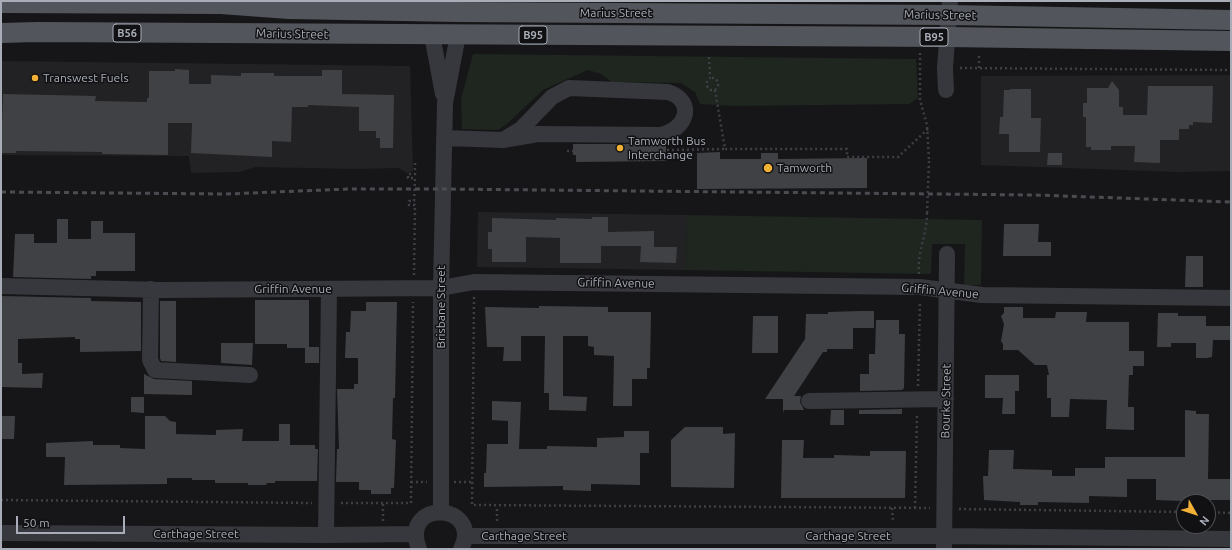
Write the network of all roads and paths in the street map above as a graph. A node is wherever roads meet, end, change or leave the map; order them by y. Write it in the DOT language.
graph roads {
  1 [pos="177,2"];
  2 [pos="1,3"];
  3 [pos="289,5"];
  4 [pos="433,6"];
  5 [pos="458,7"];
  6 [pos="949,8"];
  7 [pos="1231,20"];
  8 [pos="1,34"];
  9 [pos="432,35"];
  10 [pos="458,35"];
  11 [pos="947,37"];
  12 [pos="1231,41"];
  13 [pos="709,57"];
  14 [pos="920,58"];
  15 [pos="979,58"];
  16 [pos="961,68"];
  17 [pos="979,68"];
  18 [pos="1231,70"];
  19 [pos="710,78"];
  20 [pos="715,90"];
  21 [pos="946,90"];
  22 [pos="445,103"];
  23 [pos="928,129"];
  24 [pos="444,138"];
  25 [pos="504,140"];
  26 [pos="415,163"];
  27 [pos="947,254"];
  28 [pos="919,274"];
  29 [pos="414,277"];
  30 [pos="1,286"];
  31 [pos="441,288"];
  32 [pos="151,289"];
  33 [pos="329,289"];
  34 [pos="474,291"];
  35 [pos="948,291"];
  36 [pos="414,294"];
  37 [pos="1231,298"];
  38 [pos="250,375"];
  39 [pos="946,400"];
  40 [pos="809,401"];
  41 [pos="411,482"];
  42 [pos="430,482"];
  43 [pos="453,482"];
  44 [pos="472,482"];
  45 [pos="1,500"];
  46 [pos="326,503"];
  47 [pos="383,503"];
  48 [pos="497,506"];
  49 [pos="892,508"];
  50 [pos="929,508"];
  51 [pos="963,510"];
  52 [pos="441,512"];
  53 [pos="1176,512"];
  54 [pos="1216,512"];
  55 [pos="1231,513"];
  56 [pos="497,523"];
  57 [pos="383,524"];
  58 [pos="893,524"];
  59 [pos="1,533"];
  60 [pos="326,535"];
  61 [pos="1231,539"];
  62 [pos="418,541"];
  63 [pos="463,542"];
  64 [pos="944,543"];
  1 -- 2 [label="main road, Marius Street"];
  1 -- 3 [label="main road, Marius Street"];
  3 -- 4 [label="main road, Marius Street"];
  4 -- 5 [label="main road, Marius Street"];
  4 -- 9 [label="main road, Brisbane Street"];
  5 -- 6 [label="main road, Marius Street / B95"];
  5 -- 10 [label="main road, Brisbane Street"];
  6 -- 7 [label="main road, Marius Street / B95"];
  6 -- 11 [label="street"];
  8 -- 9 [label="main road, Marius Street / B56"];
  9 -- 10 [label="main road, Marius Street / B56"];
  9 -- 22 [label="street, Brisbane Street"];
  10 -- 11 [label="main road, Marius Street / B95"];
  10 -- 22 [label="street, Brisbane Street"];
  11 -- 12 [label="main road, Marius Street / B95"];
  11 -- 21 [label="street"];
  13 -- 19 [label="path"];
  14 -- 23 [label="path"];
  15 -- 17 [label="path"];
  16 -- 17 [label="path"];
  17 -- 18 [label="path"];
  19 -- 20 [label="path"];
  19 -- 20 [label="path"];
  20 -- 23 [label="path"];
  22 -- 24 [label="street, Brisbane Street"];
  23 -- 28 [label="path, bridge"];
  24 -- 25 [label="street"];
  24 -- 31 [label="street, Brisbane Street"];
  25 -- 25 [label="street"];
  26 -- 29 [label="path"];
  27 -- 35 [label="street, Bourke Street"];
  30 -- 32 [label="street, Griffin Avenue"];
  31 -- 33 [label="street, Griffin Avenue"];
  31 -- 35 [label="street, Griffin Avenue"];
  31 -- 52 [label="street, Brisbane Street"];
  32 -- 33 [label="street, Griffin Avenue"];
  32 -- 38 [label="street"];
  33 -- 46 [label="street"];
  34 -- 44 [label="path"];
  35 -- 37 [label="street, Griffin Avenue"];
  35 -- 39 [label="street, Bourke Street"];
  36 -- 41 [label="path"];
  39 -- 40 [label="street"];
  39 -- 64 [label="street, Bourke Street"];
  41 -- 42 [label="path"];
  41 -- 47 [label="path"];
  43 -- 44 [label="path"];
  44 -- 48 [label="path"];
  45 -- 46 [label="path"];
  46 -- 47 [label="path"];
  46 -- 60 [label="street"];
  47 -- 57 [label="path"];
  48 -- 49 [label="path"];
  48 -- 56 [label="path"];
  49 -- 50 [label="path"];
  49 -- 58 [label="path"];
  51 -- 53 [label="path"];
  52 -- 62 [label="street"];
  52 -- 63 [label="street"];
  54 -- 55 [label="path"];
  59 -- 60 [label="street, Carthage Street"];
  60 -- 62 [label="street, Carthage Street"];
  61 -- 64 [label="street, Carthage Street"];
  63 -- 64 [label="street, Carthage Street"];
}
